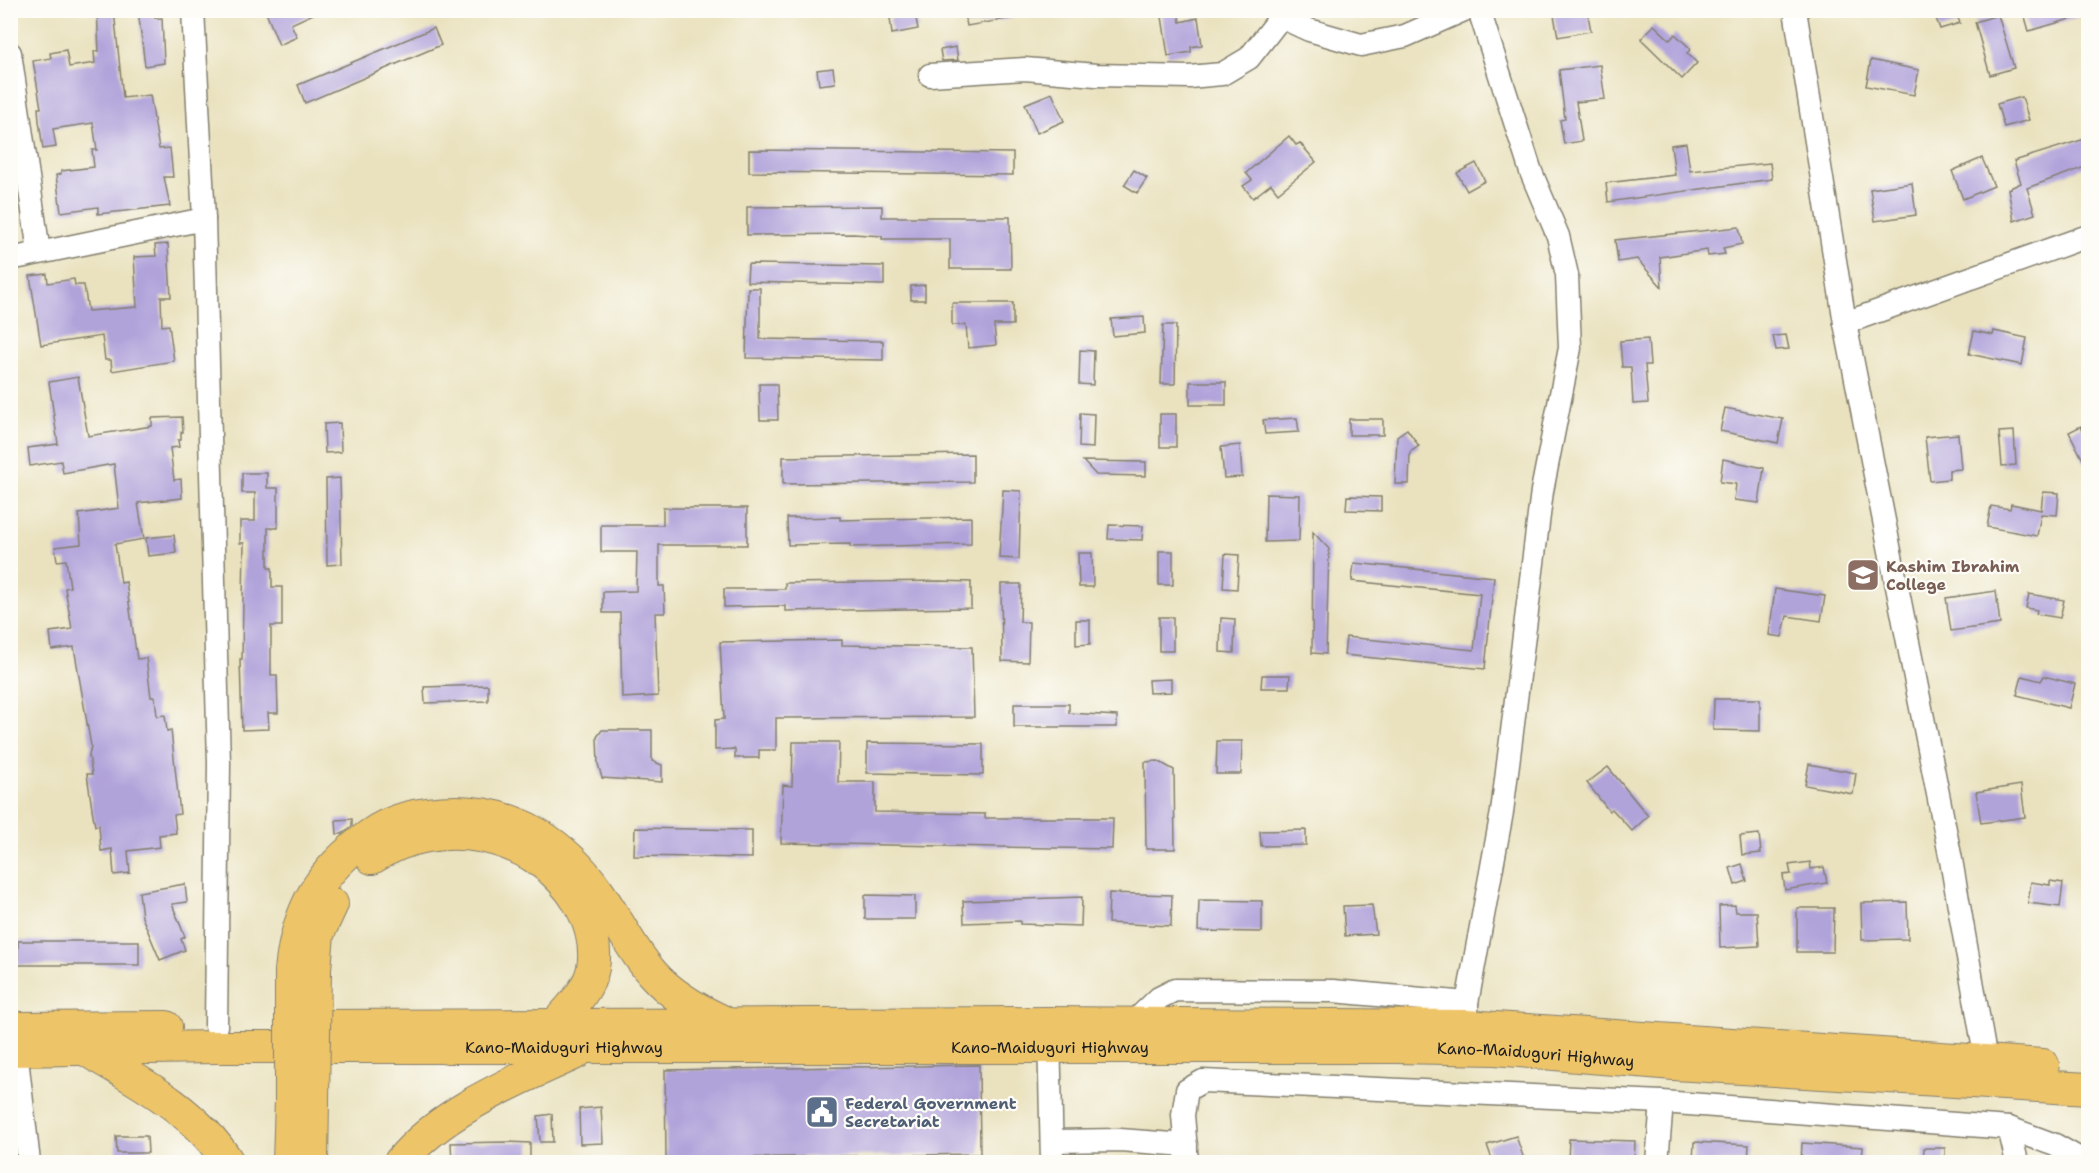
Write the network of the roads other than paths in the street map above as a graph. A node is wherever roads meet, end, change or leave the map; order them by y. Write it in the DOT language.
graph roads {
  1 [pos="194,10"];
  2 [pos="1464,10"];
  3 [pos="1479,10"];
  4 [pos="1795,10"];
  5 [pos="1288,15"];
  6 [pos="10,53"];
  7 [pos="930,75"];
  8 [pos="14,98"];
  9 [pos="204,219"];
  10 [pos="2088,236"];
  11 [pos="39,252"];
  12 [pos="10,259"];
  13 [pos="1845,323"];
  14 [pos="303,970"];
  15 [pos="1467,1015"];
  16 [pos="726,1023"];
  17 [pos="556,1024"];
  18 [pos="216,1026"];
  19 [pos="1049,1035"];
  20 [pos="12,1043"];
  21 [pos="585,1049"];
  22 [pos="85,1050"];
  23 [pos="1986,1061"];
  24 [pos="2088,1067"];
  25 [pos="2088,1089"];
  26 [pos="302,1100"];
  27 [pos="1662,1102"];
  28 [pos="2008,1128"];
  29 [pos="1052,1152"];
  30 [pos="1186,1154"];
  31 [pos="28,1162"];
  32 [pos="228,1162"];
  33 [pos="289,1162"];
  34 [pos="312,1162"];
  35 [pos="400,1162"];
  36 [pos="1657,1162"];
  37 [pos="2017,1162"];
  38 [pos="2085,1162"];
  1 -- 9 [label="street"];
  2 -- 5 [label="street"];
  3 -- 15 [label="street"];
  4 -- 13 [label="street"];
  5 -- 7 [label="street"];
  6 -- 8 [label="street"];
  8 -- 11 [label="street"];
  9 -- 11 [label="street"];
  9 -- 18 [label="street"];
  10 -- 13 [label="street"];
  11 -- 12 [label="street"];
  13 -- 23 [label="street"];
  14 -- 16 [label="highway"];
  14 -- 17 [label="highway"];
  14 -- 26 [label="highway, bridge"];
  15 -- 19 [label="highway, Kano-Maiduguri Highway"];
  15 -- 23 [label="highway, Kano-Maiduguri Highway"];
  16 -- 17 [label="highway, Kano-Maiduguri Highway"];
  16 -- 19 [label="highway, Kano-Maiduguri Highway"];
  17 -- 18 [label="highway, Kano-Maiduguri Highway"];
  18 -- 20 [label="highway, Kano-Maiduguri Highway"];
  19 -- 21 [label="highway, Kano-Maiduguri Highway"];
  19 -- 25 [label="highway, Kano-Maiduguri Highway"];
  19 -- 29 [label="street"];
  20 -- 22 [label="highway, Kano-Maiduguri Highway"];
  20 -- 31 [label="street"];
  21 -- 22 [label="highway, Kano-Maiduguri Highway"];
  21 -- 35 [label="highway"];
  22 -- 32 [label="highway"];
  23 -- 24 [label="highway, Kano-Maiduguri Highway"];
  26 -- 33 [label="highway"];
  26 -- 34 [label="highway"];
  27 -- 28 [label="street"];
  27 -- 30 [label="street"];
  27 -- 36 [label="street"];
  28 -- 37 [label="street"];
  28 -- 38 [label="street"];
  29 -- 30 [label="street"];
}
